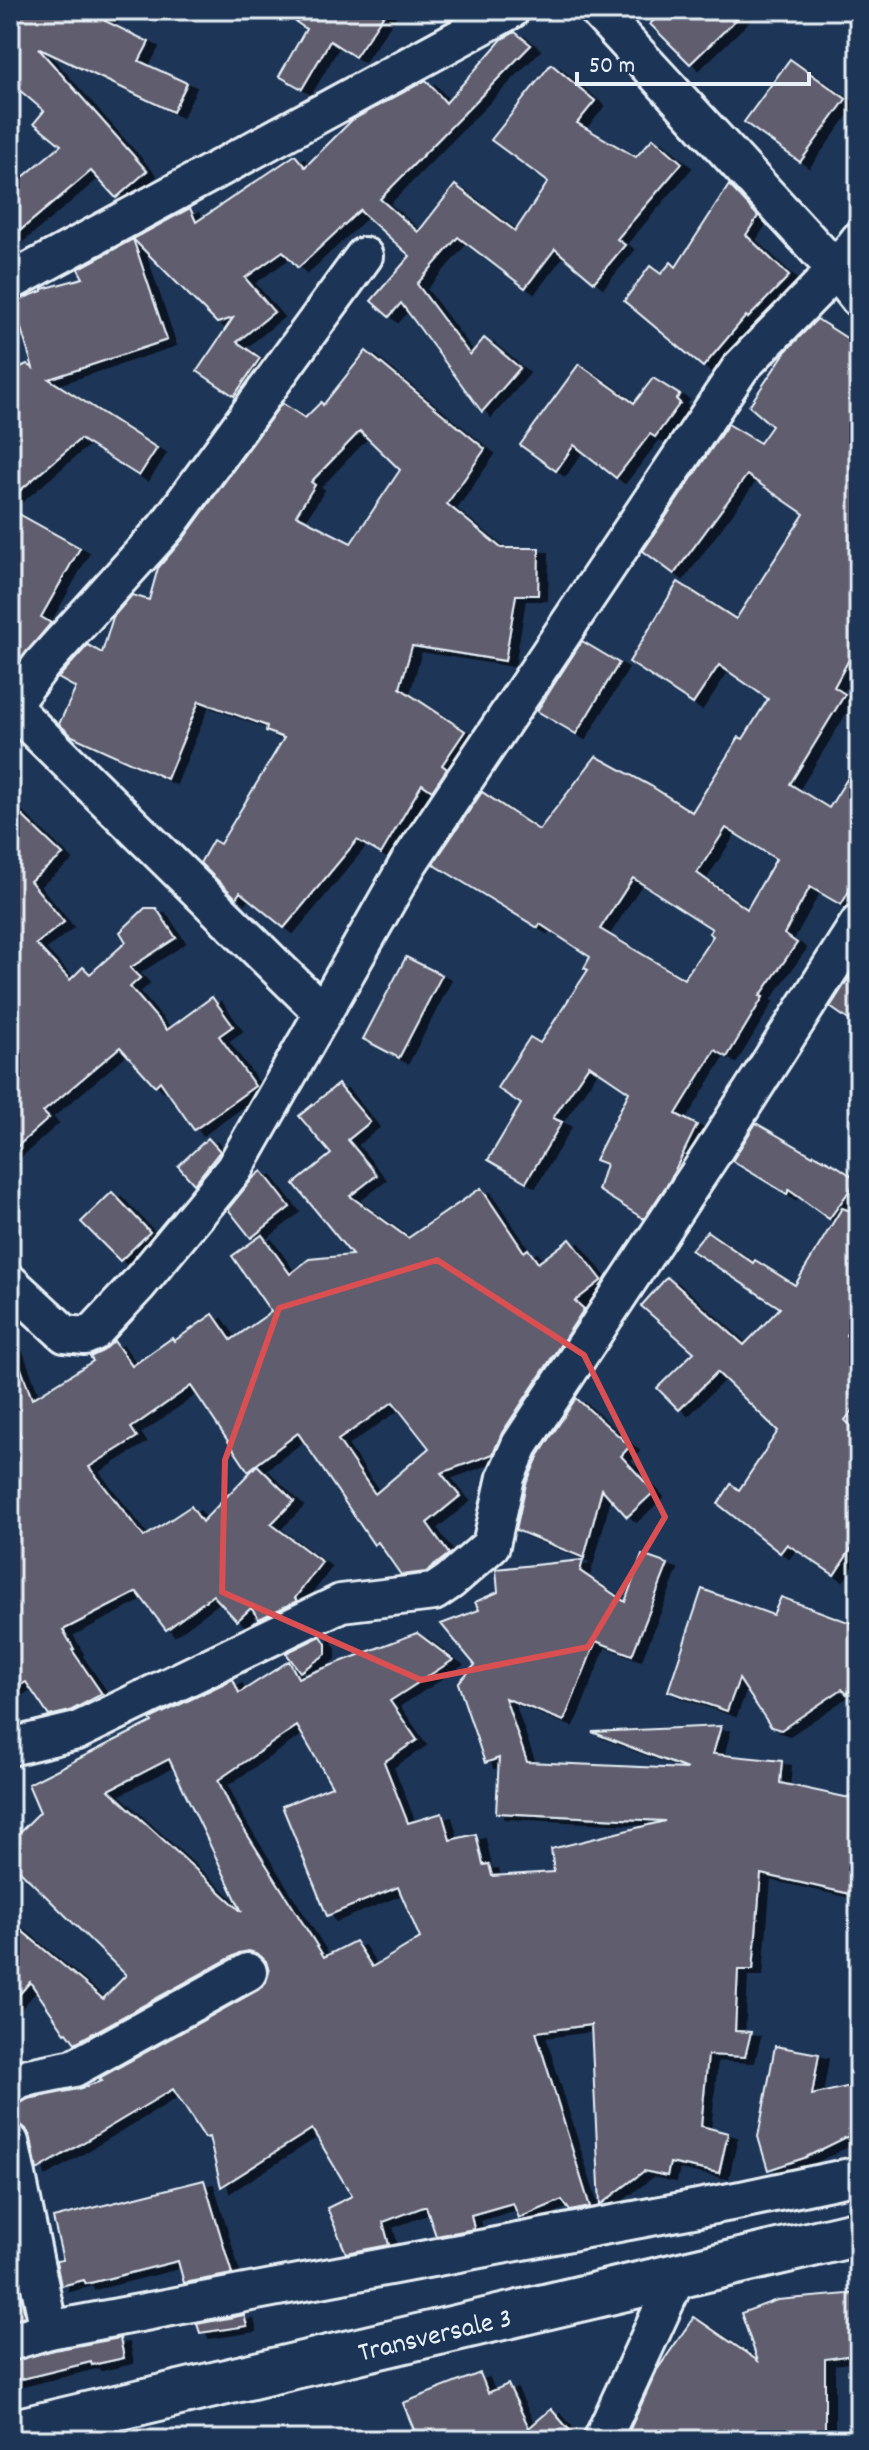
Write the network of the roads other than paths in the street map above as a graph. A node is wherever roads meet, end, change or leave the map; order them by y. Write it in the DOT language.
graph roads {
  1 [pos="511,10"];
  2 [pos="597,10"];
  3 [pos="859,240"];
  4 [pos="364,256"];
  5 [pos="836,270"];
  6 [pos="10,282"];
  7 [pos="859,299"];
  8 [pos="10,706"];
  9 [pos="859,923"];
  10 [pos="323,1013"];
  11 [pos="12,1288"];
  12 [pos="10,1747"];
  13 [pos="248,1972"];
  14 [pos="10,2086"];
  15 [pos="10,2142"];
  16 [pos="859,2175"];
  17 [pos="859,2233"];
  18 [pos="677,2277"];
  19 [pos="49,2330"];
  20 [pos="10,2342"];
  21 [pos="10,2433"];
  22 [pos="602,2440"];
  1 -- 6 [label="street"];
  2 -- 5 [label="street"];
  3 -- 5 [label="street"];
  4 -- 8 [label="street"];
  5 -- 7 [label="street"];
  5 -- 10 [label="street"];
  8 -- 10 [label="street"];
  9 -- 12 [label="street"];
  10 -- 11 [label="street"];
  13 -- 14 [label="street"];
  15 -- 19 [label="street"];
  16 -- 19 [label="street"];
  17 -- 18 [label="main road, Transversale 3"];
  18 -- 21 [label="main road, Transversale 3"];
  18 -- 22 [label="street"];
  19 -- 20 [label="street"];
}
